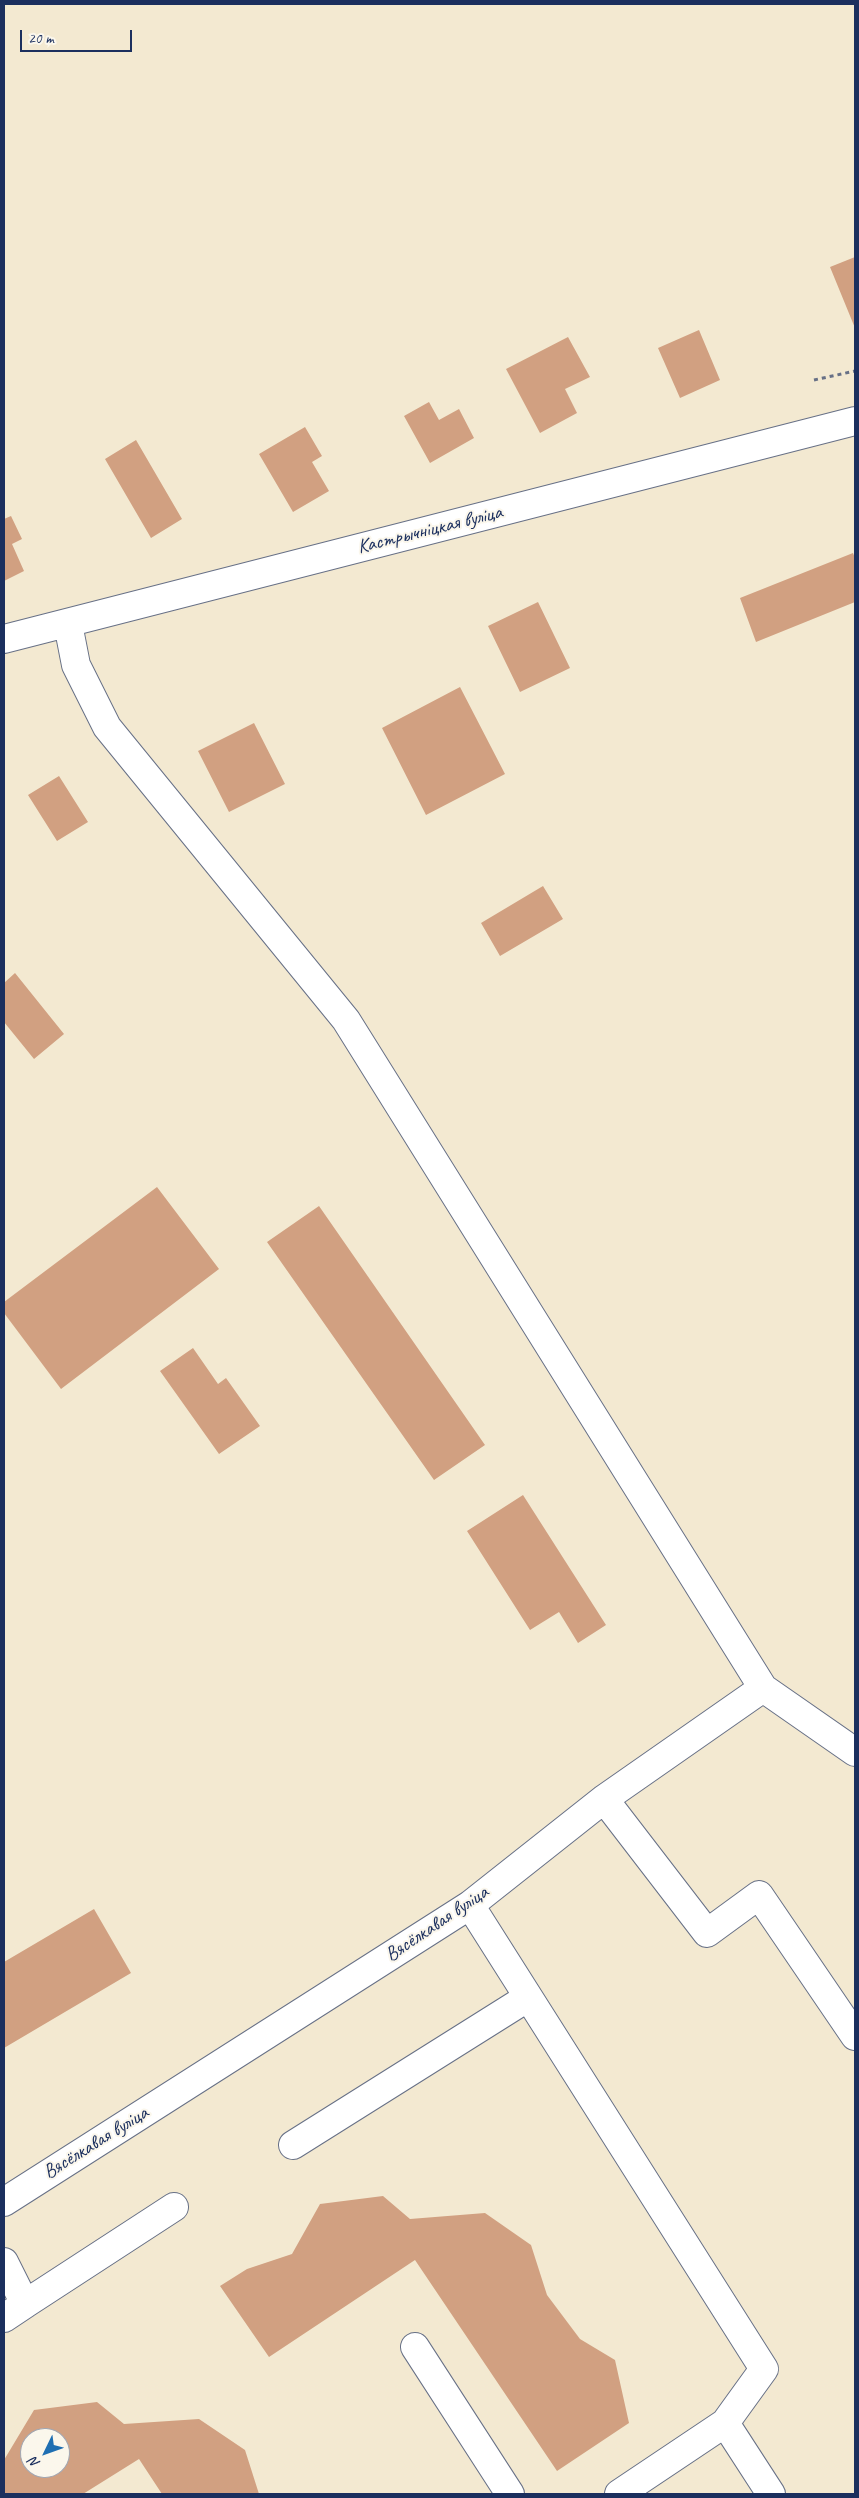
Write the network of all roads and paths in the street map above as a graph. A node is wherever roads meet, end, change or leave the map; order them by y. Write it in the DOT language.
graph roads {
  1 [pos="855,371"];
  2 [pos="814,380"];
  3 [pos="855,421"];
  4 [pos="68,624"];
  5 [pos="4,639"];
  6 [pos="763,1688"];
  7 [pos="855,1752"];
  8 [pos="604,1799"];
  9 [pos="470,1905"];
  10 [pos="527,1998"];
  11 [pos="855,2036"];
  12 [pos="293,2145"];
  13 [pos="4,2202"];
  14 [pos="174,2207"];
  15 [pos="4,2262"];
  16 [pos="14,2311"];
  17 [pos="415,2347"];
  18 [pos="725,2423"];
  19 [pos="510,2494"];
  20 [pos="619,2494"];
  21 [pos="771,2494"];
  1 -- 2 [label="path"];
  3 -- 4 [label="street, Кастрычніцкая вуліца"];
  4 -- 5 [label="street, Кастрычніцкая вуліца"];
  4 -- 6 [label="street"];
  6 -- 7 [label="street"];
  6 -- 8 [label="street, Вясёлкавая вуліца"];
  8 -- 9 [label="street, Вясёлкавая вуліца"];
  8 -- 11 [label="street"];
  9 -- 10 [label="street"];
  9 -- 13 [label="street, Вясёлкавая вуліца"];
  10 -- 12 [label="street"];
  10 -- 18 [label="street"];
  14 -- 16 [label="street"];
  15 -- 16 [label="street"];
  17 -- 19 [label="street"];
  18 -- 20 [label="street"];
  18 -- 21 [label="street"];
}
